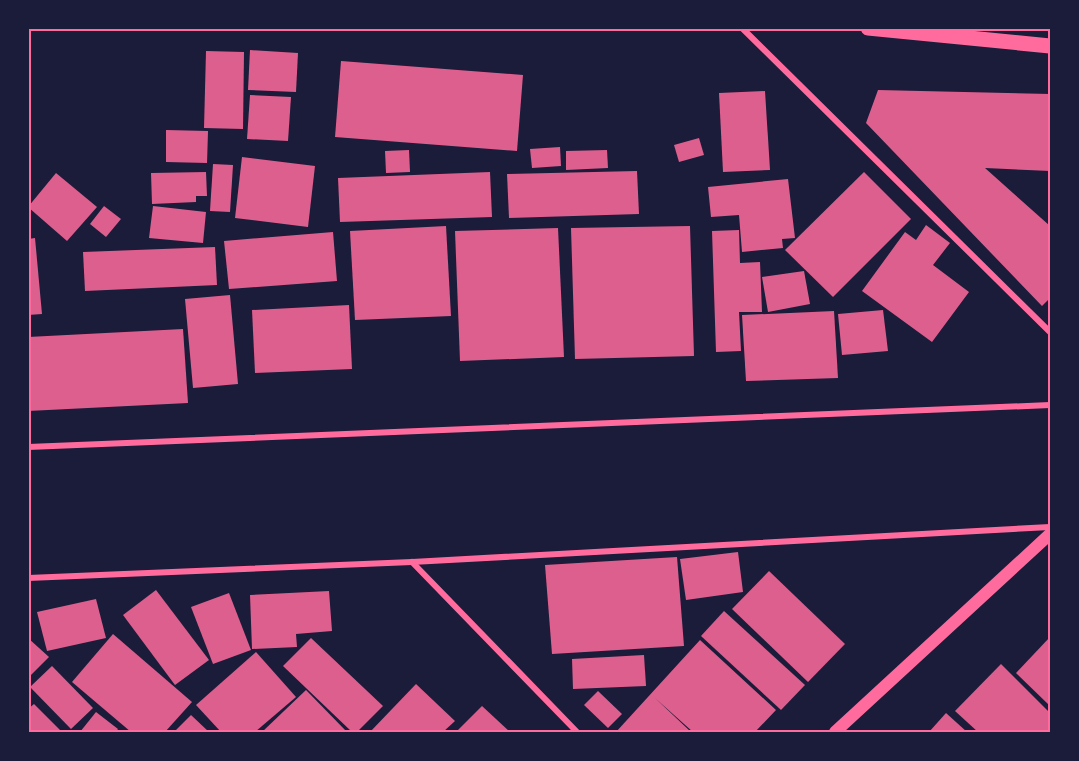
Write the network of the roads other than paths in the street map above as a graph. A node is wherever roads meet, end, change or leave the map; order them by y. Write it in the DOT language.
graph roads {
  1 [pos="742,28"];
  2 [pos="868,28"];
  3 [pos="1050,46"];
  4 [pos="1050,332"];
  5 [pos="1050,405"];
  6 [pos="28,447"];
  7 [pos="1050,527"];
  8 [pos="1050,534"];
  9 [pos="412,562"];
  10 [pos="28,578"];
  11 [pos="577,732"];
  12 [pos="835,732"];
  1 -- 4 [label="street"];
  2 -- 3 [label="main road"];
  5 -- 6 [label="street"];
  7 -- 9 [label="street"];
  8 -- 12 [label="main road"];
  9 -- 10 [label="street"];
  9 -- 11 [label="street"];
}
